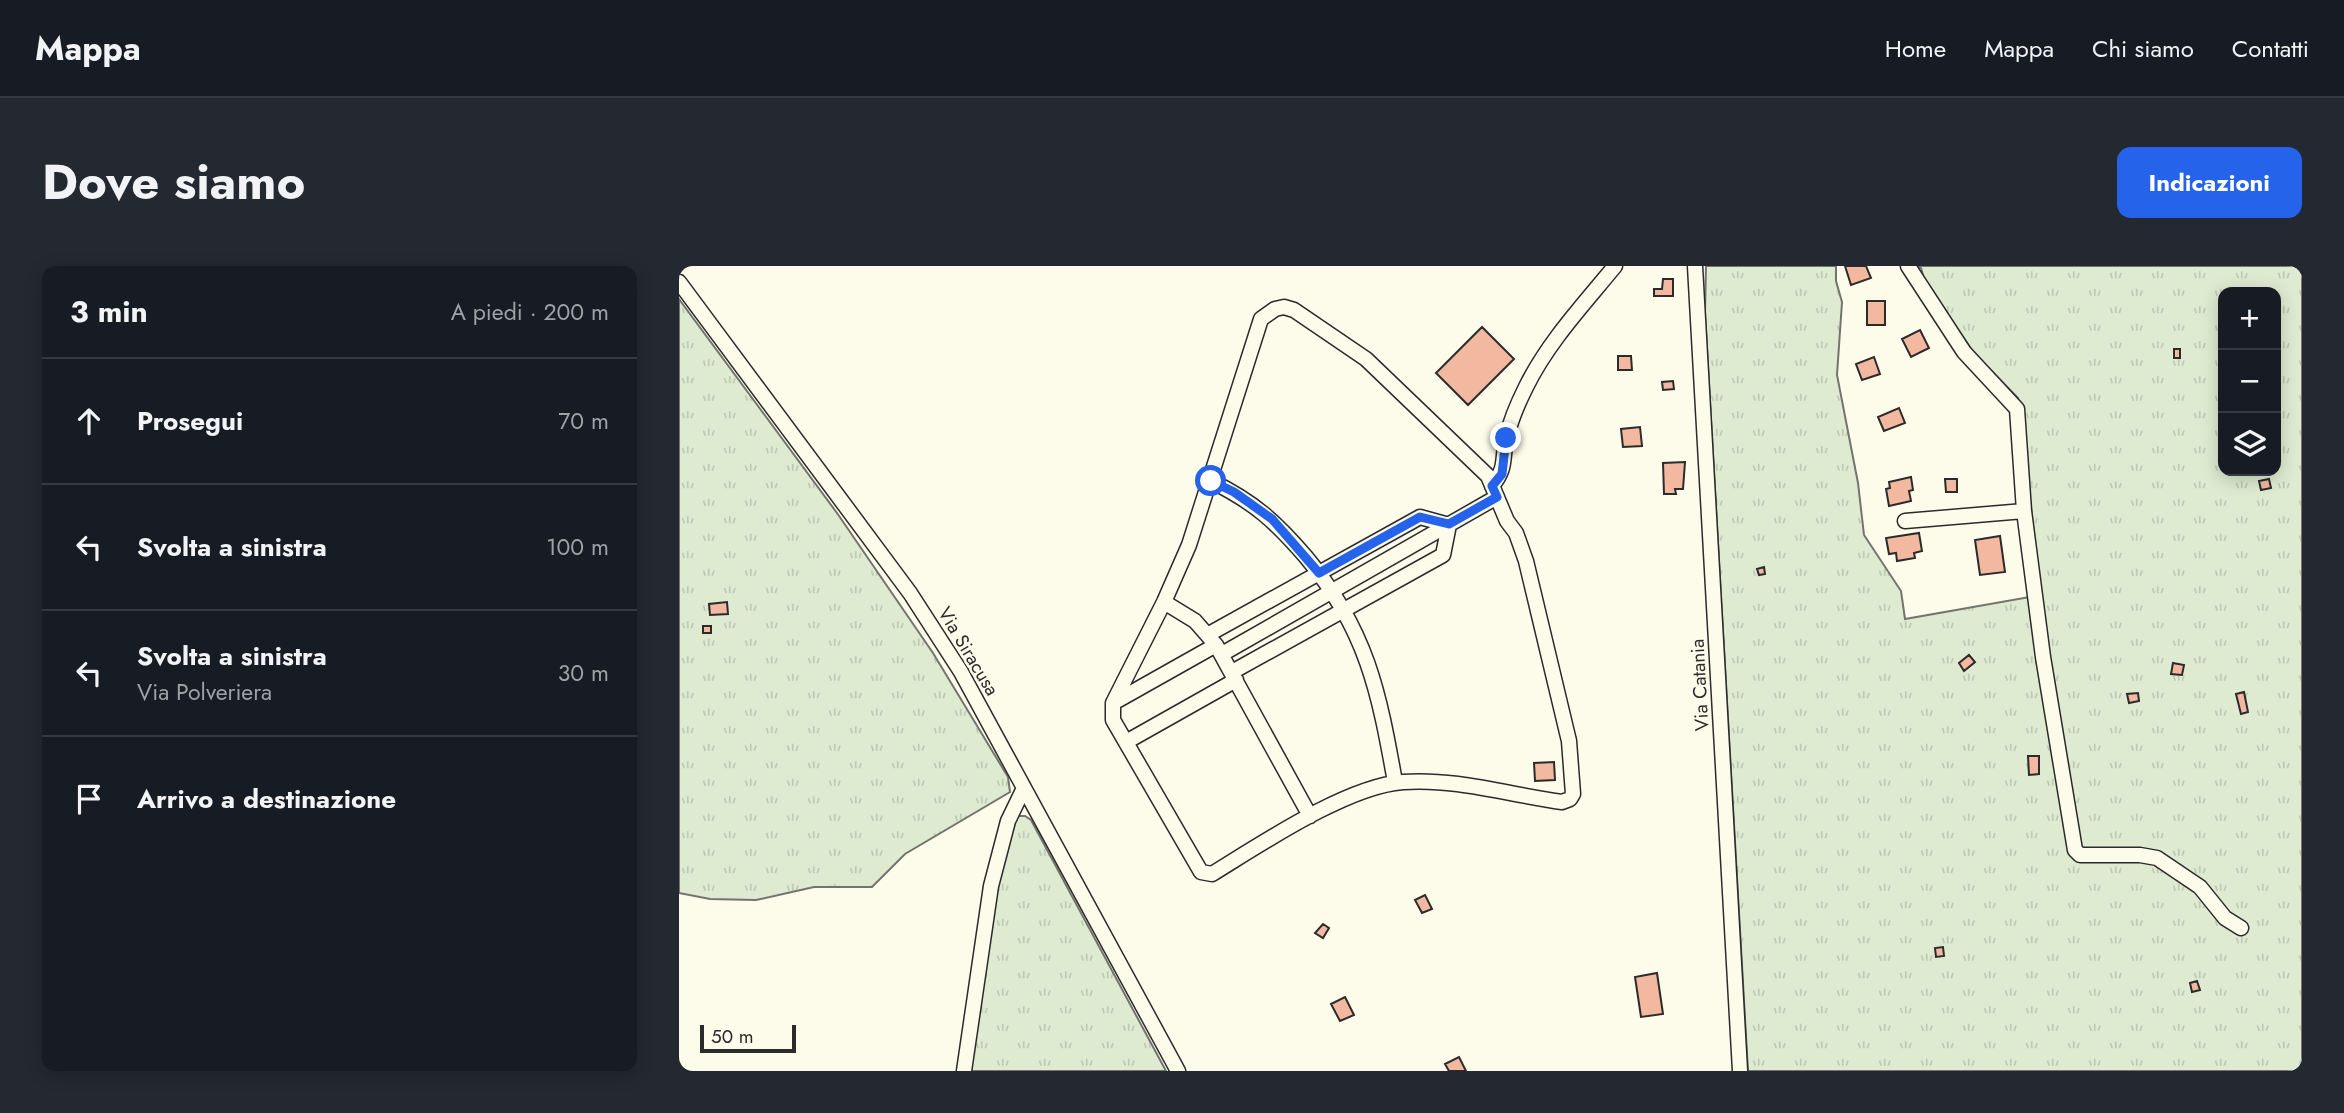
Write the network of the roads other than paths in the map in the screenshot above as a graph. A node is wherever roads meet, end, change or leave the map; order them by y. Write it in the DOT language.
graph roads {
  1 [pos="1615,266"];
  2 [pos="1695,266"];
  3 [pos="1700,266"];
  4 [pos="1908,266"];
  5 [pos="679,282"];
  6 [pos="1696,296"];
  7 [pos="1211,481"];
  8 [pos="1494,492"];
  9 [pos="2024,511"];
  10 [pos="1905,521"];
  11 [pos="1449,524"];
  12 [pos="1319,573"];
  13 [pos="1332,590"];
  14 [pos="1164,603"];
  15 [pos="1344,610"];
  16 [pos="1216,645"];
  17 [pos="1234,676"];
  18 [pos="1113,704"];
  19 [pos="1126,742"];
  20 [pos="1395,782"];
  21 [pos="1024,788"];
  22 [pos="1310,816"];
  23 [pos="2241,928"];
  24 [pos="964,1071"];
  25 [pos="1178,1071"];
  26 [pos="1740,1071"];
  1 -- 8 [label="street"];
  2 -- 6 [label="street"];
  3 -- 6 [label="street"];
  4 -- 9 [label="street"];
  5 -- 21 [label="street, Via Siracusa"];
  6 -- 26 [label="street, Via Catania"];
  7 -- 8 [label="street"];
  7 -- 12 [label="street"];
  7 -- 14 [label="street"];
  8 -- 11 [label="street"];
  8 -- 20 [label="street"];
  9 -- 10 [label="street"];
  9 -- 23 [label="street"];
  11 -- 12 [label="street"];
  11 -- 13 [label="street"];
  11 -- 15 [label="street"];
  12 -- 13 [label="street"];
  12 -- 16 [label="street"];
  13 -- 15 [label="street"];
  13 -- 16 [label="street"];
  14 -- 16 [label="street"];
  14 -- 18 [label="street"];
  15 -- 17 [label="street"];
  15 -- 20 [label="street"];
  16 -- 17 [label="street"];
  16 -- 18 [label="street"];
  17 -- 19 [label="street"];
  17 -- 22 [label="street"];
  18 -- 19 [label="street"];
  19 -- 22 [label="street"];
  20 -- 22 [label="street"];
  21 -- 24 [label="street"];
  21 -- 25 [label="street, Via Siracusa"];
}
